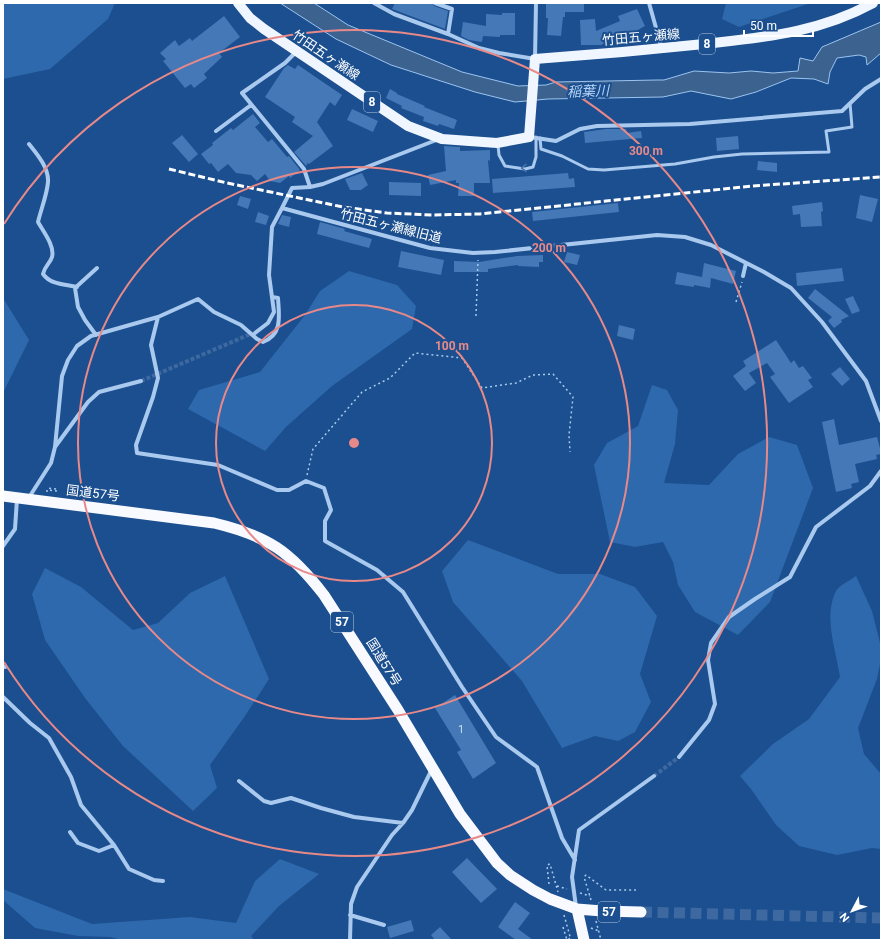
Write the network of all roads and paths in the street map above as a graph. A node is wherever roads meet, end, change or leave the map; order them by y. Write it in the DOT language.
graph roads {
  1 [pos="238,3"];
  2 [pos="374,3"];
  3 [pos="434,3"];
  4 [pos="536,3"];
  5 [pos="648,3"];
  6 [pos="873,3"];
  7 [pos="448,34"];
  8 [pos="662,49"];
  9 [pos="297,51"];
  10 [pos="534,64"];
  11 [pos="881,79"];
  12 [pos="850,103"];
  13 [pos="251,105"];
  14 [pos="216,131"];
  15 [pos="535,137"];
  16 [pos="442,139"];
  17 [pos="497,143"];
  18 [pos="29,144"];
  19 [pos="310,187"];
  20 [pos="282,208"];
  21 [pos="478,258"];
  22 [pos="746,263"];
  23 [pos="97,268"];
  24 [pos="743,276"];
  25 [pos="76,287"];
  26 [pos="272,297"];
  27 [pos="736,302"];
  28 [pos="476,316"];
  29 [pos="158,317"];
  30 [pos="255,333"];
  31 [pos="96,334"];
  32 [pos="141,381"];
  33 [pos="881,421"];
  34 [pos="55,447"];
  35 [pos="570,452"];
  36 [pos="881,472"];
  37 [pos="306,481"];
  38 [pos="3,496"];
  39 [pos="17,498"];
  40 [pos="28,499"];
  41 [pos="3,546"];
  42 [pos="3,698"];
  43 [pos="679,757"];
  44 [pos="432,769"];
  45 [pos="654,776"];
  46 [pos="239,781"];
  47 [pos="403,822"];
  48 [pos="70,832"];
  49 [pos="114,845"];
  50 [pos="575,860"];
  51 [pos="163,881"];
  52 [pos="549,884"];
  53 [pos="556,884"];
  54 [pos="636,890"];
  55 [pos="589,894"];
  56 [pos="577,909"];
  57 [pos="641,912"];
  58 [pos="350,915"];
  59 [pos="566,924"];
  60 [pos="384,925"];
  61 [pos="563,927"];
  62 [pos="600,936"];
  63 [pos="571,939"];
  64 [pos="350,940"];
  65 [pos="584,940"];
  66 [pos="601,940"];
  1 -- 9 [label="main road, 竹田五ヶ瀬線 / 8"];
  2 -- 7 [label="street"];
  3 -- 7 [label="street"];
  4 -- 10 [label="street"];
  5 -- 8 [label="street"];
  6 -- 8 [label="main road, 竹田五ヶ瀬線 / 8"];
  7 -- 10 [label="street"];
  8 -- 10 [label="main road, 竹田五ヶ瀬線 / 8"];
  9 -- 13 [label="street"];
  9 -- 16 [label="main road, 竹田五ヶ瀬線 / 8"];
  10 -- 15 [label="main road"];
  11 -- 12 [label="street"];
  12 -- 15 [label="street"];
  12 -- 15 [label="lane"];
  13 -- 14 [label="street"];
  13 -- 19 [label="street"];
  15 -- 17 [label="main road, 竹田五ヶ瀬線 / 8"];
  15 -- 17 [label="lane, one-way"];
  16 -- 17 [label="main road, 竹田五ヶ瀬線 / 8"];
  16 -- 19 [label="street"];
  18 -- 25 [label="street"];
  19 -- 20 [label="street"];
  20 -- 22 [label="street, 竹田五ヶ瀬線旧道"];
  20 -- 26 [label="street"];
  21 -- 28 [label="path"];
  22 -- 24 [label="street"];
  22 -- 33 [label="street, 竹田五ヶ瀬線旧道"];
  23 -- 25 [label="street"];
  24 -- 27 [label="path"];
  25 -- 31 [label="street"];
  26 -- 29 [label="street"];
  26 -- 30 [label="street"];
  29 -- 31 [label="street"];
  29 -- 37 [label="street"];
  31 -- 34 [label="street"];
  32 -- 34 [label="street"];
  34 -- 40 [label="street"];
  35 -- 37 [label="path"];
  36 -- 43 [label="street"];
  37 -- 50 [label="street"];
  38 -- 39 [label="highway, 国道57号 / 57"];
  39 -- 40 [label="highway, 国道57号 / 57"];
  39 -- 41 [label="street"];
  40 -- 44 [label="highway, 国道57号 / 57"];
  42 -- 49 [label="street"];
  44 -- 47 [label="street"];
  44 -- 56 [label="highway, 国道57号 / 57"];
  45 -- 50 [label="street"];
  46 -- 47 [label="street"];
  47 -- 58 [label="street"];
  48 -- 49 [label="street"];
  49 -- 51 [label="street"];
  50 -- 56 [label="street"];
  52 -- 53 [label="path"];
  54 -- 55 [label="path"];
  56 -- 57 [label="highway, 国道57号 / 57"];
  56 -- 65 [label="highway"];
  58 -- 60 [label="street"];
  58 -- 64 [label="street"];
  59 -- 63 [label="path"];
  61 -- 63 [label="path"];
  62 -- 66 [label="path"];
}
